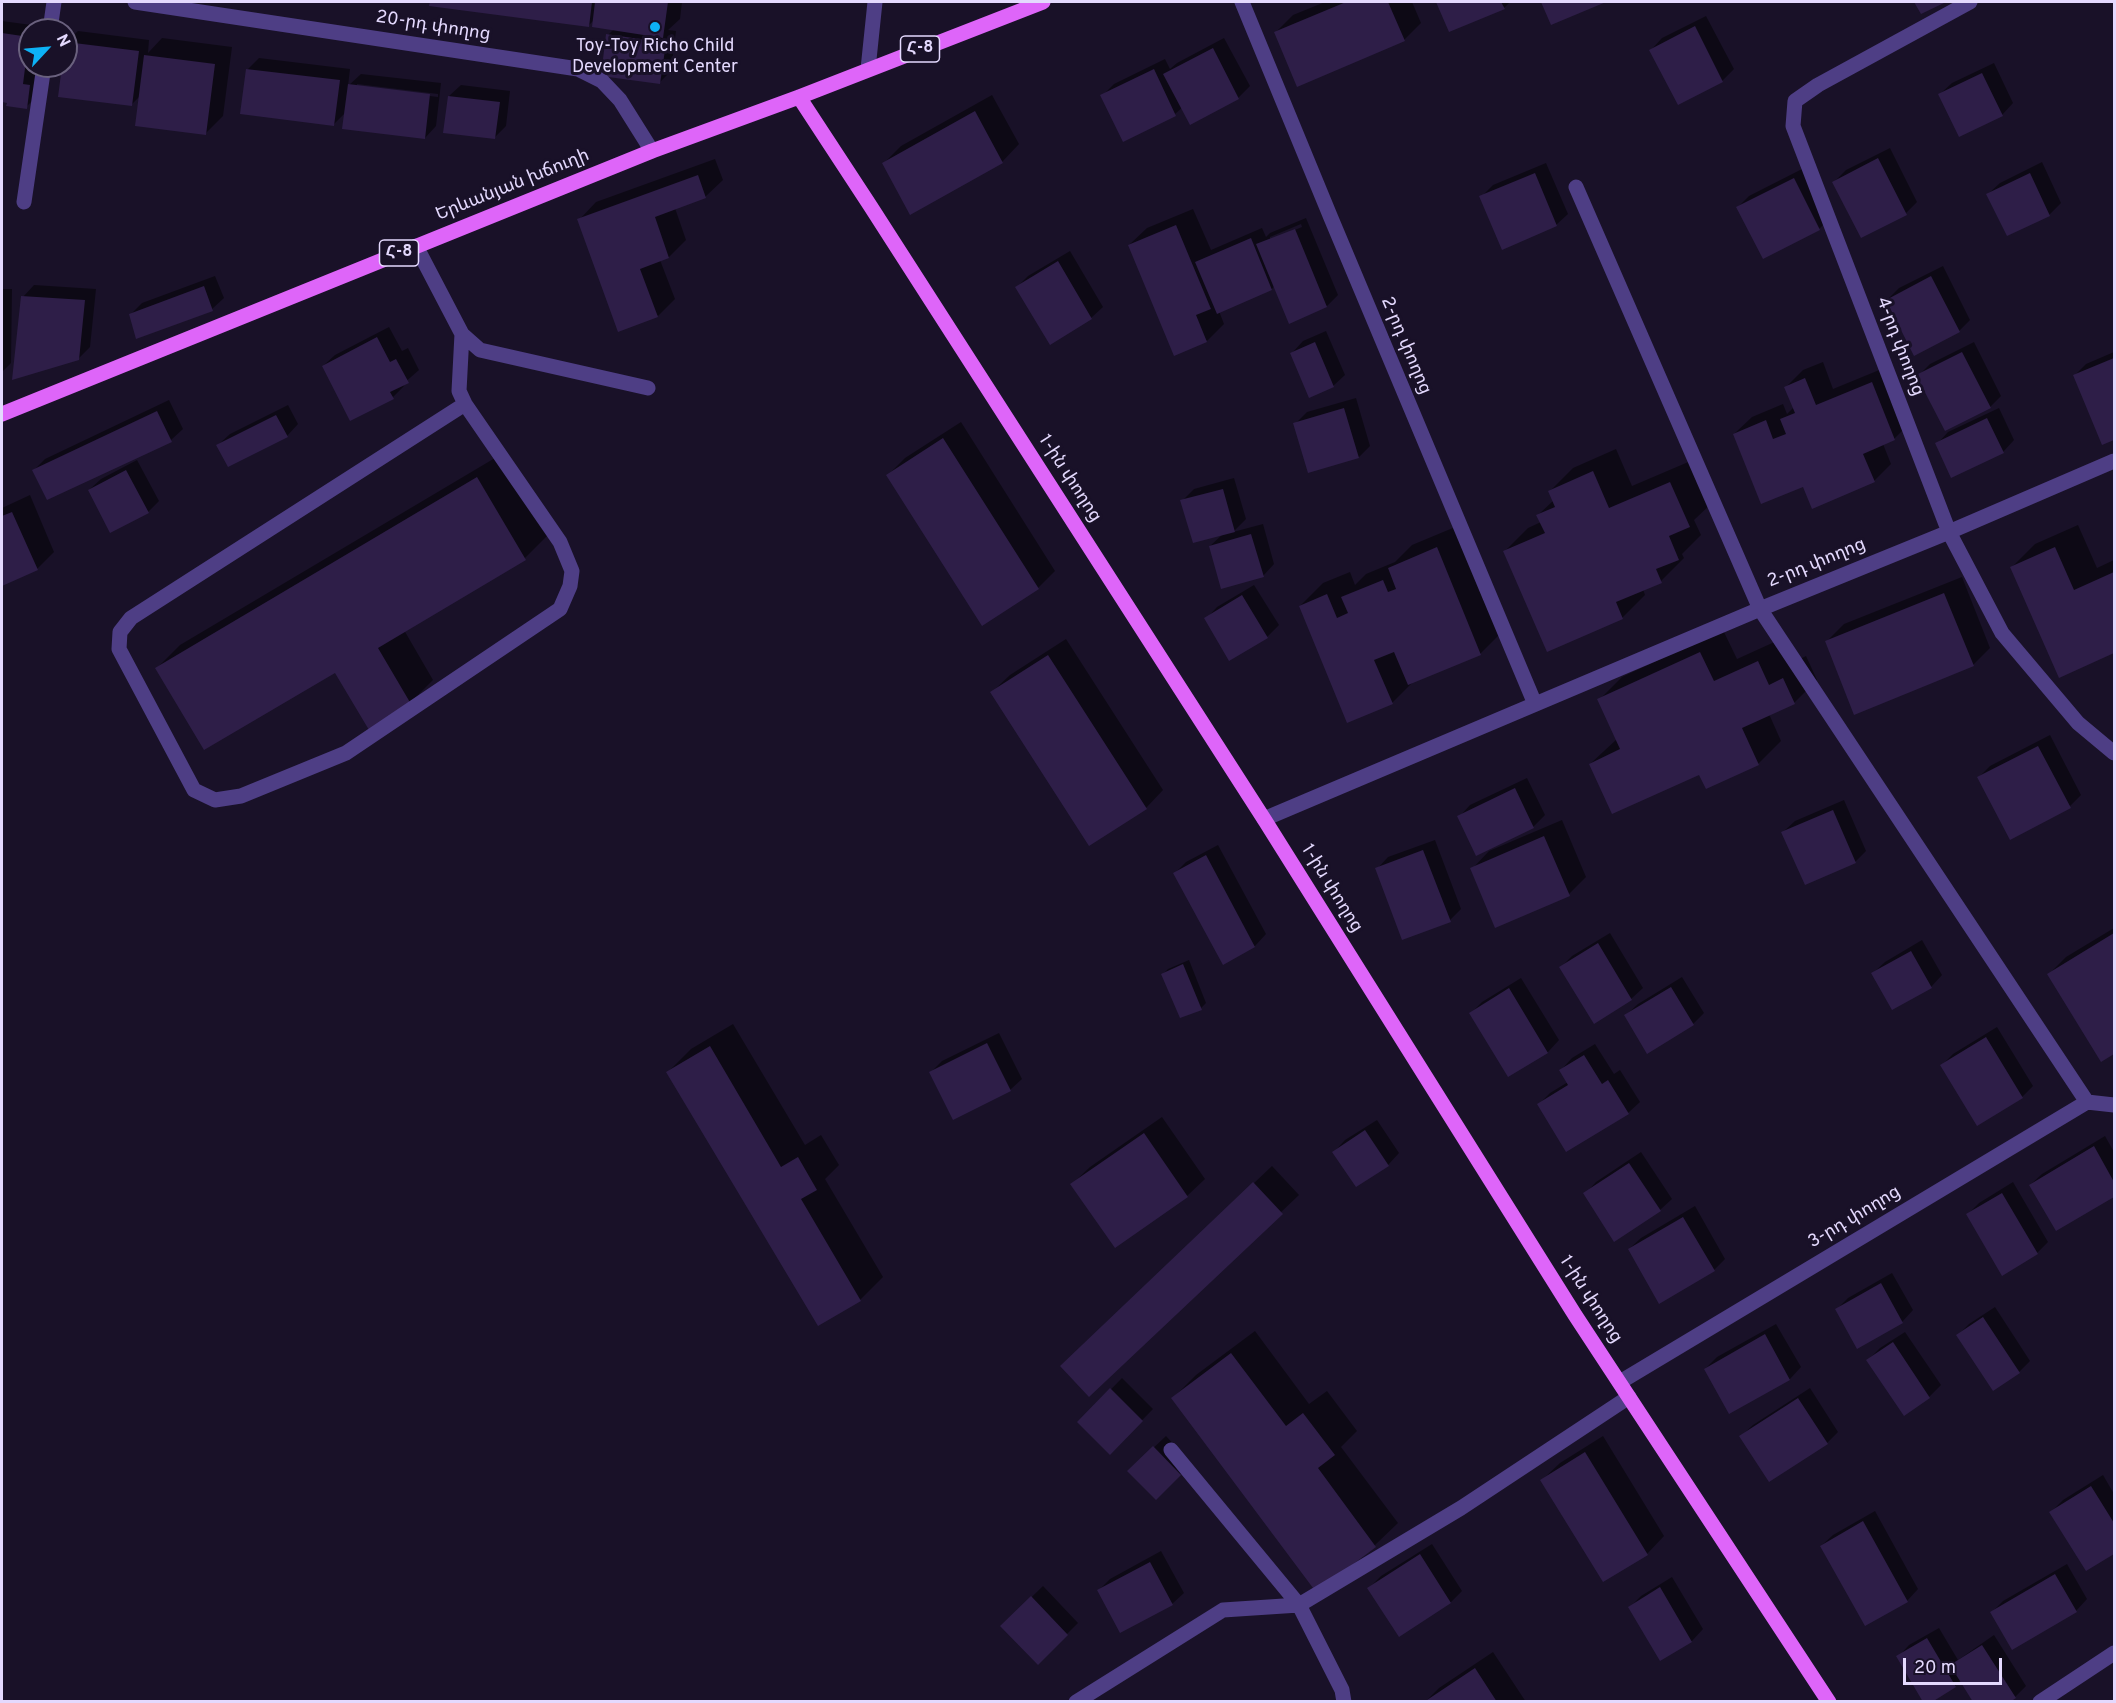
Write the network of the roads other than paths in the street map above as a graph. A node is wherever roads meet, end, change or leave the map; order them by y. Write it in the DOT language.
graph roads {
  1 [pos="54,2"];
  2 [pos="135,2"];
  3 [pos="875,2"];
  4 [pos="1043,2"];
  5 [pos="1242,2"];
  6 [pos="1970,2"];
  7 [pos="52,18"];
  8 [pos="868,69"];
  9 [pos="42,78"];
  10 [pos="799,97"];
  11 [pos="652,151"];
  12 [pos="1576,187"];
  13 [pos="24,202"];
  14 [pos="416,246"];
  15 [pos="462,334"];
  16 [pos="648,388"];
  17 [pos="465,404"];
  18 [pos="2,414"];
  19 [pos="2115,461"];
  20 [pos="1949,532"];
  21 [pos="1760,609"];
  22 [pos="1535,704"];
  23 [pos="2115,753"];
  24 [pos="1264,819"];
  25 [pos="2087,1102"];
  26 [pos="2115,1105"];
  27 [pos="1620,1382"];
  28 [pos="1629,1397"];
  29 [pos="1171,1450"];
  30 [pos="1299,1605"];
  31 [pos="2115,1653"];
  32 [pos="1076,1701"];
  33 [pos="1344,1701"];
  34 [pos="1830,1701"];
  35 [pos="2040,1701"];
  1 -- 7 [label="street"];
  2 -- 11 [label="street, 20-րդ փողոց"];
  3 -- 8 [label="street"];
  4 -- 8 [label="main road, Երևանյան խճուղի / Հ-8"];
  5 -- 22 [label="street, 2-րդ փողոց"];
  6 -- 20 [label="street, 4-րդ փողոց"];
  8 -- 10 [label="main road, Երևանյան խճուղի / Հ-8"];
  9 -- 13 [label="street"];
  10 -- 11 [label="main road, Երևանյան խճուղի / Հ-8"];
  10 -- 24 [label="main road, 1-ին փողոց"];
  11 -- 14 [label="main road, Երևանյան խճուղի / Հ-8"];
  12 -- 21 [label="street"];
  14 -- 15 [label="street"];
  14 -- 18 [label="main road, Երևանյան խճուղի / Հ-8"];
  15 -- 16 [label="street"];
  15 -- 17 [label="street"];
  17 -- 17 [label="street"];
  19 -- 20 [label="street, 2-րդ փողոց"];
  20 -- 21 [label="street, 2-րդ փողոց"];
  20 -- 23 [label="street, 4-րդ փողոց"];
  21 -- 22 [label="street, 2-րդ փողոց"];
  21 -- 25 [label="street"];
  22 -- 24 [label="street, 2-րդ փողոց"];
  24 -- 27 [label="main road, 1-ին փողոց"];
  25 -- 26 [label="street"];
  25 -- 27 [label="street, 3-րդ փողոց"];
  27 -- 28 [label="main road, 1-ին փողոց"];
  28 -- 30 [label="street"];
  28 -- 34 [label="main road, 1-ին փողոց"];
  29 -- 30 [label="street"];
  30 -- 32 [label="street"];
  30 -- 33 [label="street"];
  31 -- 35 [label="street"];
}
